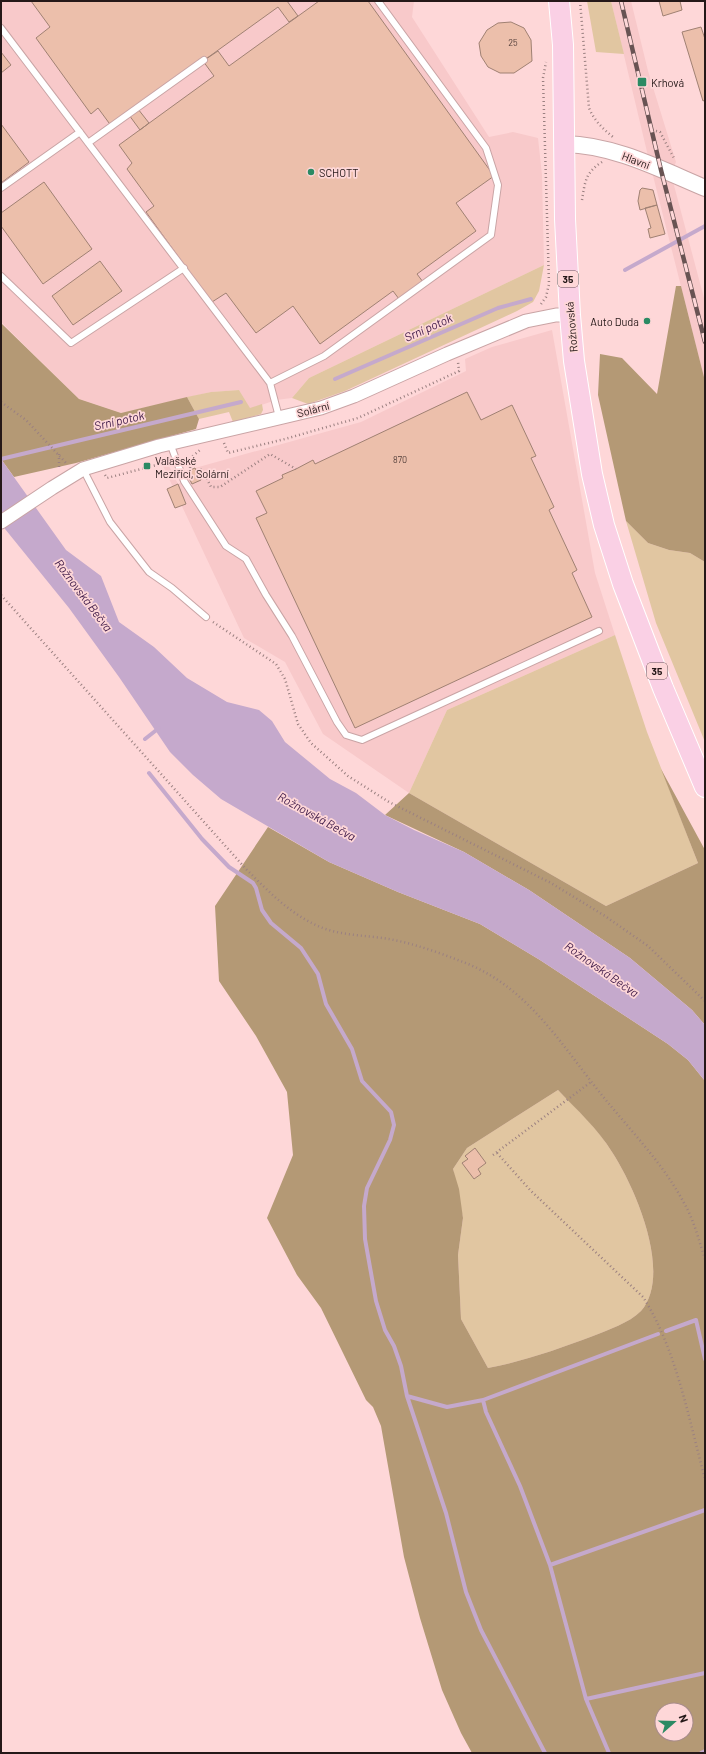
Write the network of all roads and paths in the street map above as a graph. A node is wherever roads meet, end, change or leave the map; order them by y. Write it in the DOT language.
graph roads {
  1 [pos="378,1"];
  2 [pos="559,1"];
  3 [pos="580,1"];
  4 [pos="1,28"];
  5 [pos="204,60"];
  6 [pos="656,131"];
  7 [pos="80,132"];
  8 [pos="614,138"];
  9 [pos="88,143"];
  10 [pos="565,144"];
  11 [pos="545,147"];
  12 [pos="610,161"];
  13 [pos="676,162"];
  14 [pos="1,188"];
  15 [pos="705,188"];
  16 [pos="582,208"];
  17 [pos="184,268"];
  18 [pos="1,276"];
  19 [pos="540,305"];
  20 [pos="570,315"];
  21 [pos="270,383"];
  22 [pos="1,402"];
  23 [pos="279,417"];
  24 [pos="170,443"];
  25 [pos="176,460"];
  26 [pos="83,469"];
  27 [pos="296,469"];
  28 [pos="197,471"];
  29 [pos="103,472"];
  30 [pos="57,474"];
  31 [pos="1,522"];
  32 [pos="1,595"];
  33 [pos="206,617"];
  34 [pos="599,631"];
  35 [pos="705,787"];
  36 [pos="705,1001"];
  37 [pos="591,1082"];
  38 [pos="497,1153"];
  39 [pos="493,1155"];
  40 [pos="705,1259"];
  41 [pos="705,1479"];
  1 -- 21 [label="lane"];
  2 -- 10 [label="main road, Rožnovská / 35"];
  3 -- 8 [label="path"];
  4 -- 7 [label="lane"];
  5 -- 9 [label="lane"];
  6 -- 13 [label="path"];
  7 -- 9 [label="lane"];
  7 -- 14 [label="lane"];
  9 -- 17 [label="lane"];
  10 -- 15 [label="street, Hlavní"];
  10 -- 20 [label="main road, Rožnovská / 35"];
  11 -- 19 [label="path"];
  12 -- 16 [label="path"];
  17 -- 18 [label="lane"];
  17 -- 21 [label="lane"];
  20 -- 23 [label="street, Solární"];
  20 -- 35 [label="main road, Rožnovská / 35"];
  21 -- 23 [label="lane"];
  22 -- 30 [label="path"];
  23 -- 24 [label="street, Solární"];
  24 -- 25 [label="lane"];
  24 -- 26 [label="street, Solární"];
  25 -- 29 [label="path"];
  25 -- 34 [label="lane"];
  26 -- 31 [label="street, Solární"];
  26 -- 33 [label="lane"];
  27 -- 28 [label="path"];
  32 -- 37 [label="path"];
  33 -- 36 [label="path"];
  37 -- 38 [label="path"];
  37 -- 40 [label="path"];
  38 -- 39 [label="path"];
  38 -- 41 [label="path"];
}
